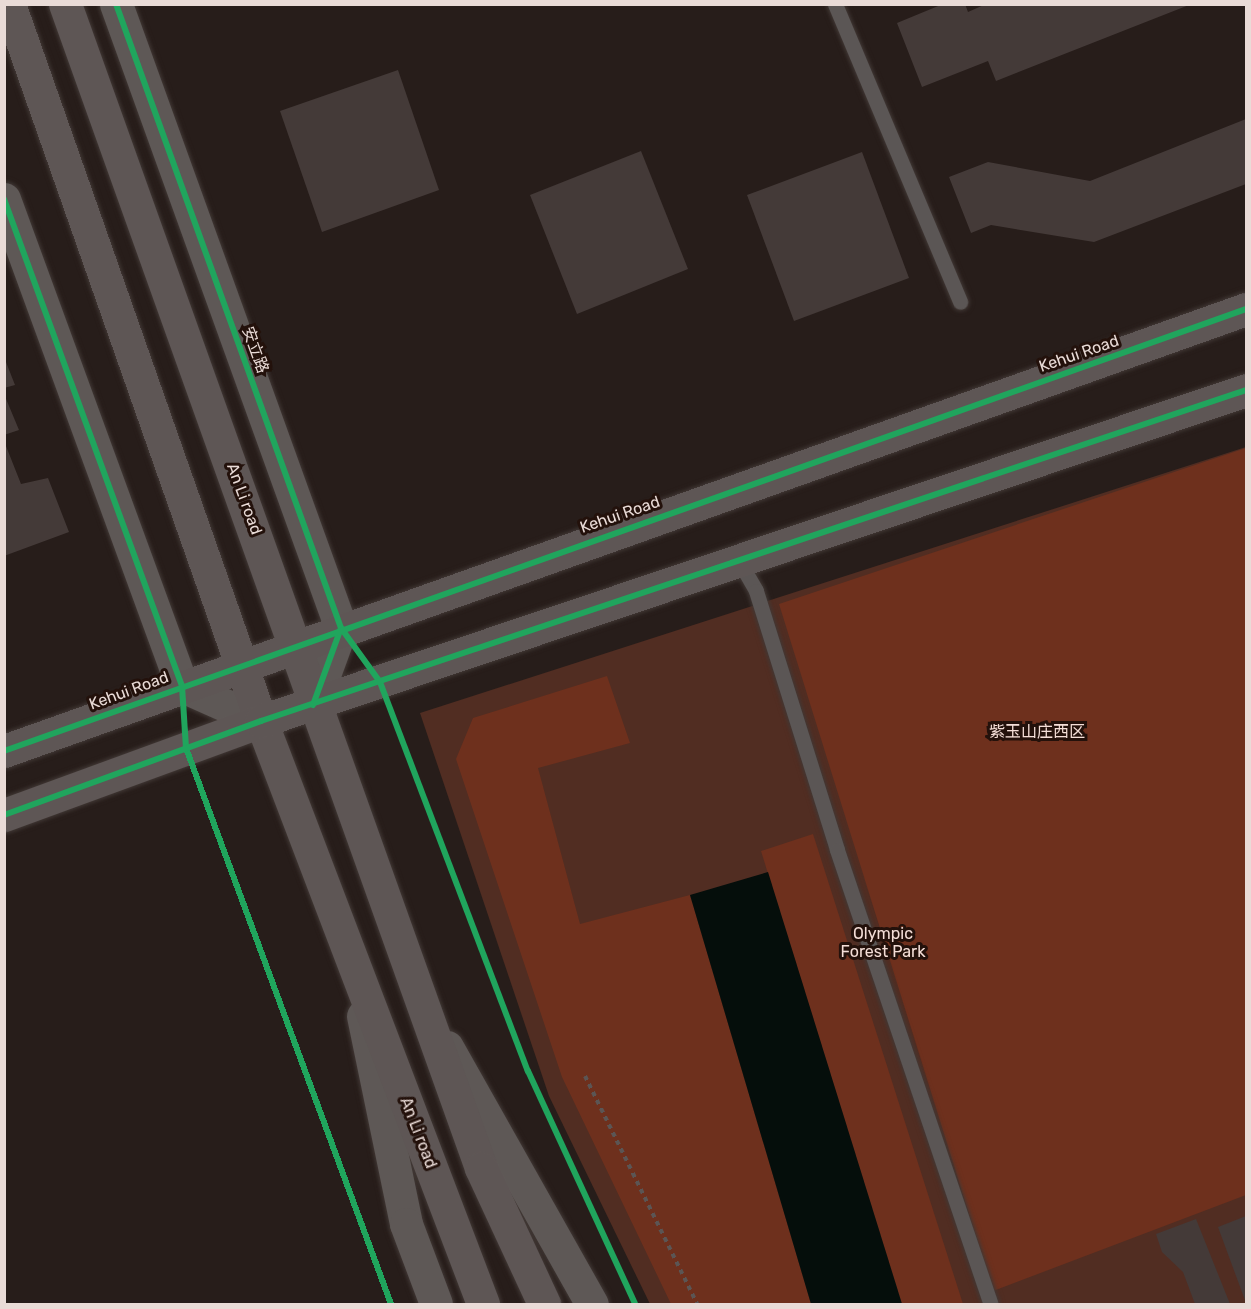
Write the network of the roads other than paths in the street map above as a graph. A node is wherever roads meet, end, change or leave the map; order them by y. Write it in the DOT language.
graph roads {
  1 [pos="9,4"];
  2 [pos="65,4"];
  3 [pos="117,4"];
  4 [pos="836,4"];
  5 [pos="4,200"];
  6 [pos="960,302"];
  7 [pos="1246,309"];
  8 [pos="1246,390"];
  9 [pos="739,561"];
  10 [pos="341,628"];
  11 [pos="297,643"];
  12 [pos="242,663"];
  13 [pos="182,686"];
  14 [pos="313,705"];
  15 [pos="261,721"];
  16 [pos="4,751"];
  17 [pos="4,815"];
  18 [pos="352,961"];
  19 [pos="418,994"];
  20 [pos="436,1305"];
  21 [pos="483,1305"];
  22 [pos="544,1305"];
  23 [pos="592,1305"];
  24 [pos="991,1305"];
  1 -- 12 [label="main road, An Li road"];
  2 -- 11 [label="main road, An Li road"];
  3 -- 10 [label="street, 安立路"];
  4 -- 6 [label="lane"];
  5 -- 13 [label="street"];
  7 -- 10 [label="main road, Kehui Road"];
  8 -- 9 [label="main road"];
  9 -- 14 [label="main road"];
  9 -- 24 [label="lane"];
  10 -- 11 [label="main road, Kehui Road"];
  10 -- 14 [label="street"];
  11 -- 12 [label="main road, Kehui Road"];
  11 -- 14 [label="main road, An Li road"];
  12 -- 13 [label="main road, Kehui Road"];
  12 -- 15 [label="main road, An Li road"];
  13 -- 15 [label="street"];
  13 -- 16 [label="main road, Kehui Road"];
  14 -- 15 [label="main road"];
  14 -- 19 [label="main road, An Li road"];
  15 -- 17 [label="main road"];
  15 -- 18 [label="main road, An Li road"];
  18 -- 20 [label="street, An Li road"];
  18 -- 21 [label="main road, An Li road"];
  19 -- 22 [label="main road, An Li road"];
  19 -- 23 [label="street, An Li road"];
}
